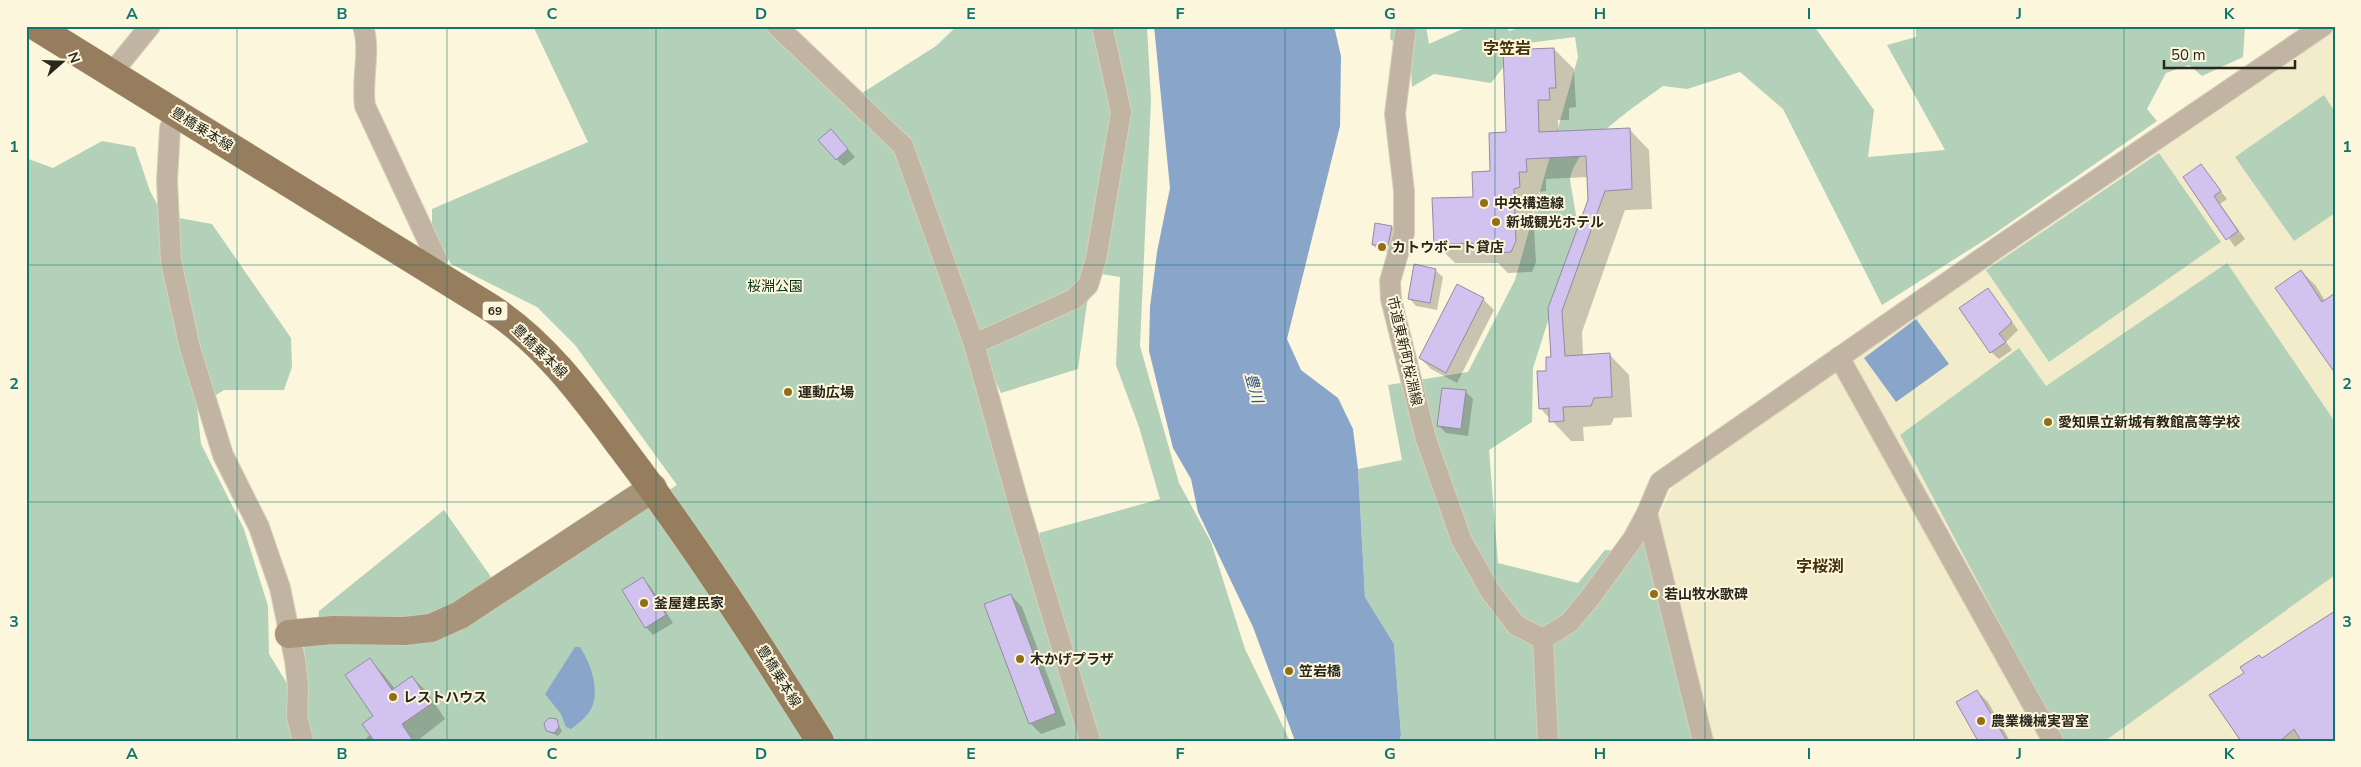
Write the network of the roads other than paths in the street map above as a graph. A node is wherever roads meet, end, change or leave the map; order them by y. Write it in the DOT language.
graph roads {
  1 [pos="35,26"];
  2 [pos="150,26"];
  3 [pos="363,26"];
  4 [pos="777,26"];
  5 [pos="1102,26"];
  6 [pos="1406,26"];
  7 [pos="2323,26"];
  8 [pos="111,74"];
  9 [pos="176,113"];
  10 [pos="432,271"];
  11 [pos="974,344"];
  12 [pos="1839,357"];
  13 [pos="653,488"];
  14 [pos="1647,513"];
  15 [pos="289,634"];
  16 [pos="1543,639"];
  17 [pos="303,741"];
  18 [pos="820,741"];
  19 [pos="1090,741"];
  20 [pos="1548,741"];
  21 [pos="1703,741"];
  22 [pos="2053,741"];
  1 -- 8 [label="main road, 豊橋乗本線 / 69"];
  2 -- 8 [label="street"];
  3 -- 10 [label="street"];
  4 -- 11 [label="street"];
  5 -- 11 [label="street"];
  6 -- 16 [label="street, 市道東新町桜淵線"];
  7 -- 12 [label="street"];
  8 -- 9 [label="main road, 豊橋乗本線 / 69"];
  9 -- 10 [label="main road, 豊橋乗本線 / 69"];
  9 -- 15 [label="street"];
  10 -- 13 [label="main road, 豊橋乗本線 / 69"];
  11 -- 19 [label="street"];
  12 -- 14 [label="street"];
  12 -- 22 [label="street"];
  13 -- 15 [label="street"];
  13 -- 18 [label="main road, 豊橋乗本線 / 69"];
  14 -- 16 [label="street"];
  14 -- 21 [label="street"];
  15 -- 17 [label="street"];
  16 -- 20 [label="street"];
}
